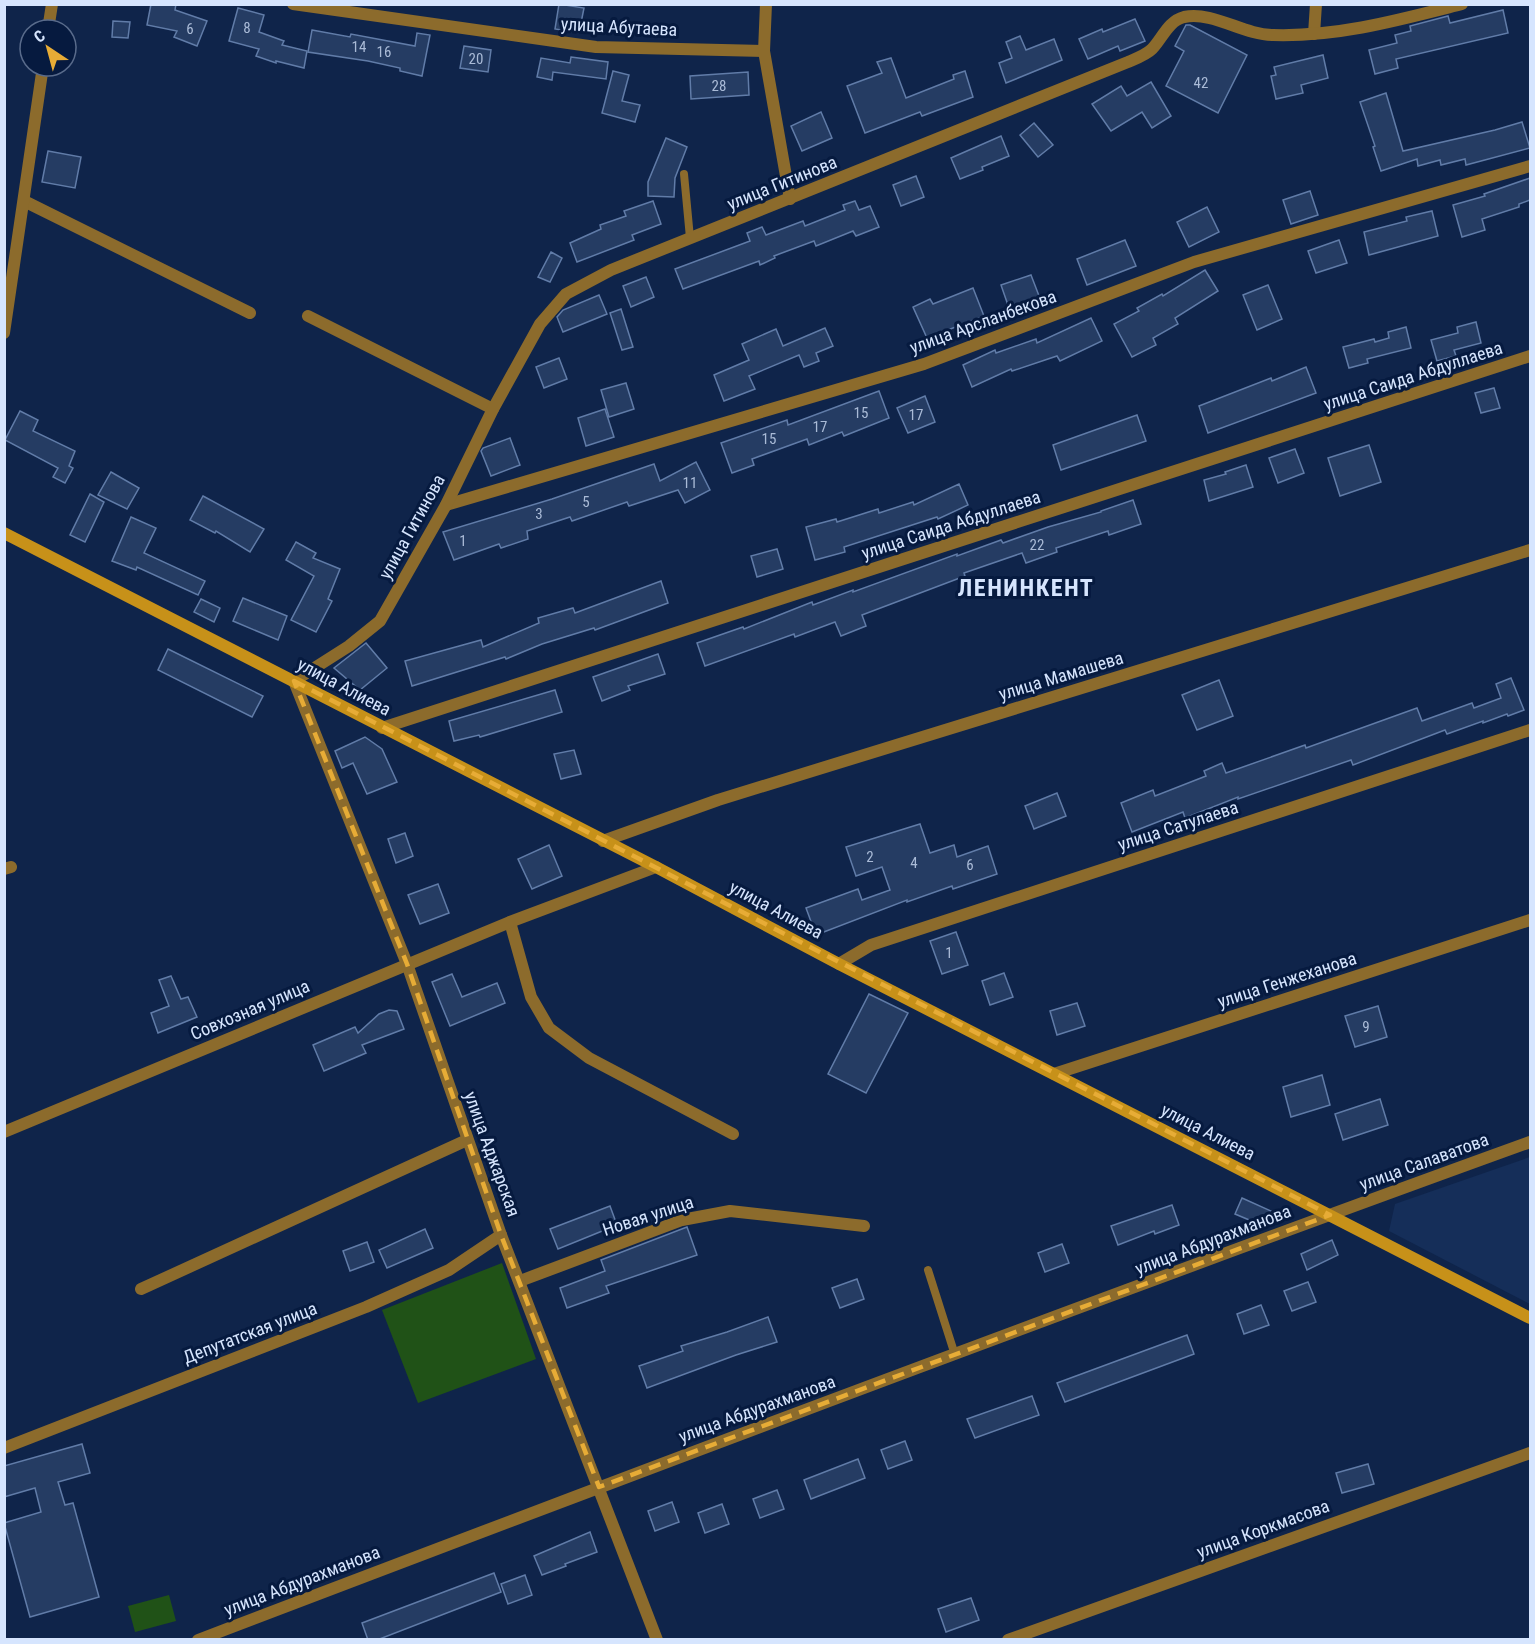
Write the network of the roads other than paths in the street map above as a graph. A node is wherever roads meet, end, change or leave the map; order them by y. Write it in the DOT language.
graph roads {
  1 [pos="293,4"];
  2 [pos="766,4"];
  3 [pos="1316,4"];
  4 [pos="1462,4"];
  5 [pos="1314,34"];
  6 [pos="764,51"];
  7 [pos="41,78"];
  8 [pos="1530,166"];
  9 [pos="684,174"];
  10 [pos="790,199"];
  11 [pos="24,201"];
  12 [pos="690,238"];
  13 [pos="250,312"];
  14 [pos="308,316"];
  15 [pos="4,333"];
  16 [pos="1530,356"];
  17 [pos="493,409"];
  18 [pos="446,506"];
  19 [pos="4,533"];
  20 [pos="1530,550"];
  21 [pos="294,681"];
  22 [pos="382,728"];
  23 [pos="1530,730"];
  24 [pos="603,841"];
  25 [pos="656,867"];
  26 [pos="1530,920"];
  27 [pos="510,922"];
  28 [pos="407,964"];
  29 [pos="839,964"];
  30 [pos="1054,1074"];
  31 [pos="4,1132"];
  32 [pos="733,1134"];
  33 [pos="467,1140"];
  34 [pos="1530,1142"];
  35 [pos="1330,1215"];
  36 [pos="864,1226"];
  37 [pos="501,1235"];
  38 [pos="928,1270"];
  39 [pos="520,1281"];
  40 [pos="141,1289"];
  41 [pos="1530,1318"];
  42 [pos="955,1355"];
  43 [pos="4,1448"];
  44 [pos="1530,1453"];
  45 [pos="599,1487"];
  46 [pos="198,1640"];
  47 [pos="657,1640"];
  48 [pos="1008,1640"];
  1 -- 6 [label="street, улица Абутаева"];
  2 -- 6 [label="street"];
  3 -- 5 [label="street"];
  4 -- 5 [label="street, улица Гитинова"];
  5 -- 10 [label="street, улица Гитинова"];
  6 -- 10 [label="street"];
  7 -- 11 [label="street"];
  8 -- 18 [label="street, улица Арсланбекова"];
  9 -- 12 [label="lane"];
  10 -- 12 [label="street, улица Гитинова"];
  11 -- 13 [label="street"];
  11 -- 15 [label="street"];
  12 -- 17 [label="street, улица Гитинова"];
  14 -- 17 [label="street"];
  16 -- 22 [label="street, улица Саида Абдуллаева"];
  17 -- 18 [label="street, улица Гитинова"];
  18 -- 21 [label="street, улица Гитинова"];
  19 -- 21 [label="street, улица Алиева"];
  20 -- 24 [label="street, улица Мамашева"];
  21 -- 22 [label="street, улица Алиева"];
  21 -- 28 [label="street, улица Аджарская"];
  22 -- 24 [label="street, улица Алиева"];
  23 -- 29 [label="street, улица Сатулаева"];
  24 -- 25 [label="street, улица Алиева"];
  25 -- 27 [label="street, Совхозная улица"];
  25 -- 29 [label="street, улица Алиева"];
  26 -- 30 [label="street, улица Генжеханова"];
  27 -- 28 [label="street, Совхозная улица"];
  27 -- 32 [label="street"];
  28 -- 31 [label="street, Совхозная улица"];
  28 -- 33 [label="street, улица Аджарская"];
  29 -- 30 [label="street, улица Алиева"];
  30 -- 35 [label="street, улица Алиева"];
  33 -- 37 [label="street, улица Аджарская"];
  33 -- 40 [label="street"];
  34 -- 35 [label="street, улица Салаватова"];
  35 -- 41 [label="street, улица Алиева"];
  35 -- 42 [label="street, улица Абдурахманова"];
  36 -- 39 [label="street, Новая улица"];
  37 -- 39 [label="street, улица Аджарская"];
  37 -- 43 [label="street, Депутатская улица"];
  38 -- 42 [label="lane"];
  39 -- 45 [label="street, улица Аджарская"];
  42 -- 45 [label="street, улица Абдурахманова"];
  44 -- 48 [label="street, улица Коркмасова"];
  45 -- 46 [label="street, улица Абдурахманова"];
  45 -- 47 [label="street, улица Аджарская"];
}
